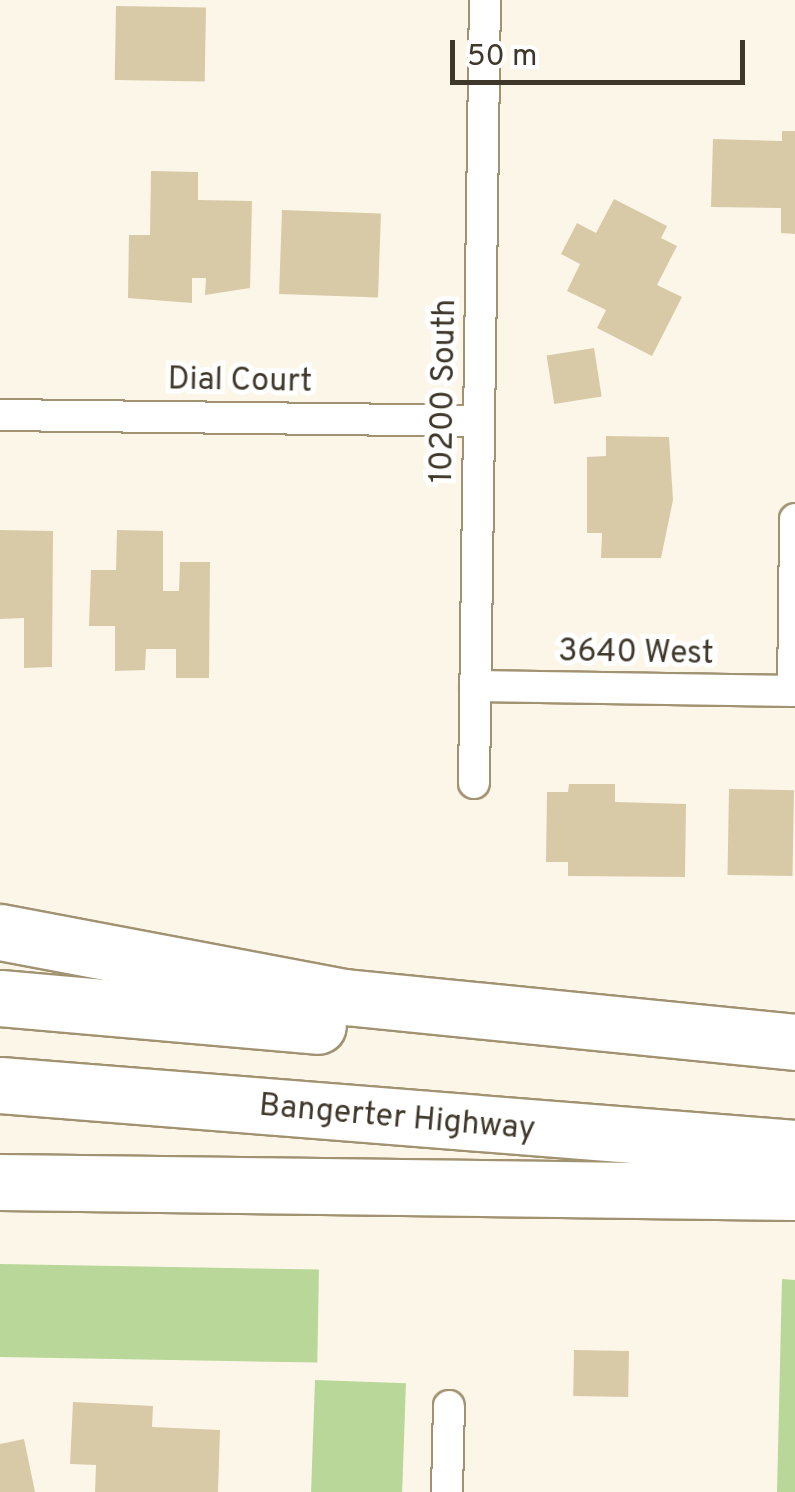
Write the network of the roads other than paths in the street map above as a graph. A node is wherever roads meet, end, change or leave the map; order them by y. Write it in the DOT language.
graph roads {
  1 [pos="485,0"];
  2 [pos="0,414"];
  3 [pos="479,421"];
  4 [pos="795,519"];
  5 [pos="475,686"];
  6 [pos="794,691"];
  7 [pos="474,784"];
  8 [pos="0,932"];
  9 [pos="0,998"];
  10 [pos="795,1042"];
  11 [pos="795,1058"];
  12 [pos="0,1086"];
  13 [pos="795,1148"];
  14 [pos="0,1182"];
  15 [pos="795,1192"];
  16 [pos="449,1406"];
  17 [pos="447,1492"];
  1 -- 3 [label="street, 10200 South"];
  2 -- 3 [label="street, Dial Court"];
  3 -- 5 [label="street, 10200 South"];
  4 -- 6 [label="street"];
  5 -- 6 [label="street, 3640 West"];
  5 -- 7 [label="street, 10200 South"];
  8 -- 10 [label="highway"];
  9 -- 11 [label="highway"];
  12 -- 13 [label="highway, Bangerter Highway"];
  14 -- 15 [label="highway"];
  16 -- 17 [label="street"];
}
